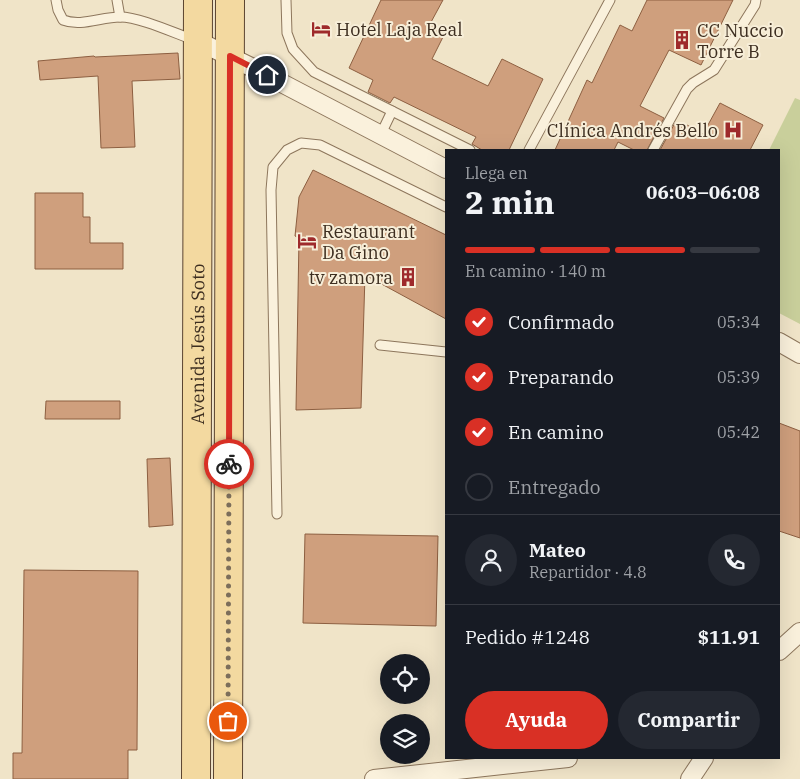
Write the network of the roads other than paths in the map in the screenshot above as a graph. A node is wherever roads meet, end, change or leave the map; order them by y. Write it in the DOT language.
graph roads {
  1 [pos="56,0"];
  2 [pos="117,0"];
  3 [pos="198,0"];
  4 [pos="230,0"];
  5 [pos="286,0"];
  6 [pos="610,0"];
  7 [pos="756,0"];
  8 [pos="120,17"];
  9 [pos="198,41"];
  10 [pos="230,56"];
  11 [pos="392,111"];
  12 [pos="380,136"];
  13 [pos="468,149"];
  14 [pos="530,149"];
  15 [pos="655,149"];
  16 [pos="445,168"];
  17 [pos="445,207"];
  18 [pos="780,343"];
  19 [pos="380,345"];
  20 [pos="445,352"];
  21 [pos="800,354"];
  22 [pos="277,514"];
  23 [pos="800,632"];
  24 [pos="780,650"];
  25 [pos="562,759"];
  26 [pos="703,759"];
  27 [pos="477,773"];
  28 [pos="196,779"];
  29 [pos="228,779"];
  30 [pos="374,779"];
  31 [pos="690,779"];
  1 -- 8 [label="lane"];
  2 -- 8 [label="lane"];
  3 -- 9 [label="main road, Avenida Jesús Soto"];
  4 -- 10 [label="main road, Avenida Jesús Soto"];
  5 -- 11 [label="lane"];
  6 -- 14 [label="lane"];
  7 -- 15 [label="lane"];
  8 -- 9 [label="lane"];
  9 -- 10 [label="street"];
  9 -- 28 [label="main road, Avenida Jesús Soto"];
  10 -- 12 [label="street"];
  10 -- 29 [label="main road, Avenida Jesús Soto"];
  11 -- 12 [label="lane"];
  11 -- 13 [label="lane"];
  12 -- 16 [label="street"];
  17 -- 22 [label="lane"];
  18 -- 21 [label="street"];
  19 -- 20 [label="lane"];
  23 -- 24 [label="street"];
  25 -- 27 [label="street"];
  26 -- 31 [label="street"];
  27 -- 30 [label="street"];
}
